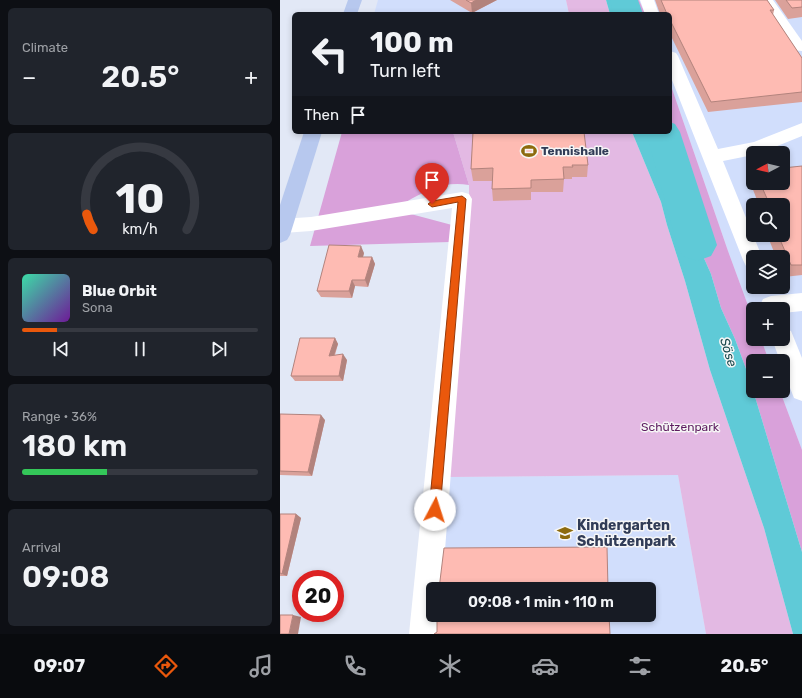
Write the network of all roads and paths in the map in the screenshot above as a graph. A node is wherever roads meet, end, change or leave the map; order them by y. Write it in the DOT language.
graph roads {
  1 [pos="355,0"];
  2 [pos="647,0"];
  3 [pos="766,0"];
  4 [pos="351,12"];
  5 [pos="651,12"];
  6 [pos="802,46"];
  7 [pos="672,61"];
  8 [pos="802,129"];
  9 [pos="312,134"];
  10 [pos="712,156"];
  11 [pos="282,230"];
  12 [pos="749,250"];
  13 [pos="769,300"];
  14 [pos="802,302"];
  15 [pos="786,346"];
  16 [pos="802,390"];
  17 [pos="424,634"];
  1 -- 4 [label="main road"];
  2 -- 5 [label="lane"];
  3 -- 6 [label="lane"];
  7 -- 10 [label="lane"];
  8 -- 10 [label="lane"];
  9 -- 11 [label="main road"];
  10 -- 12 [label="lane"];
  11 -- 17 [label="lane"];
  13 -- 14 [label="lane"];
  15 -- 16 [label="lane"];
}
